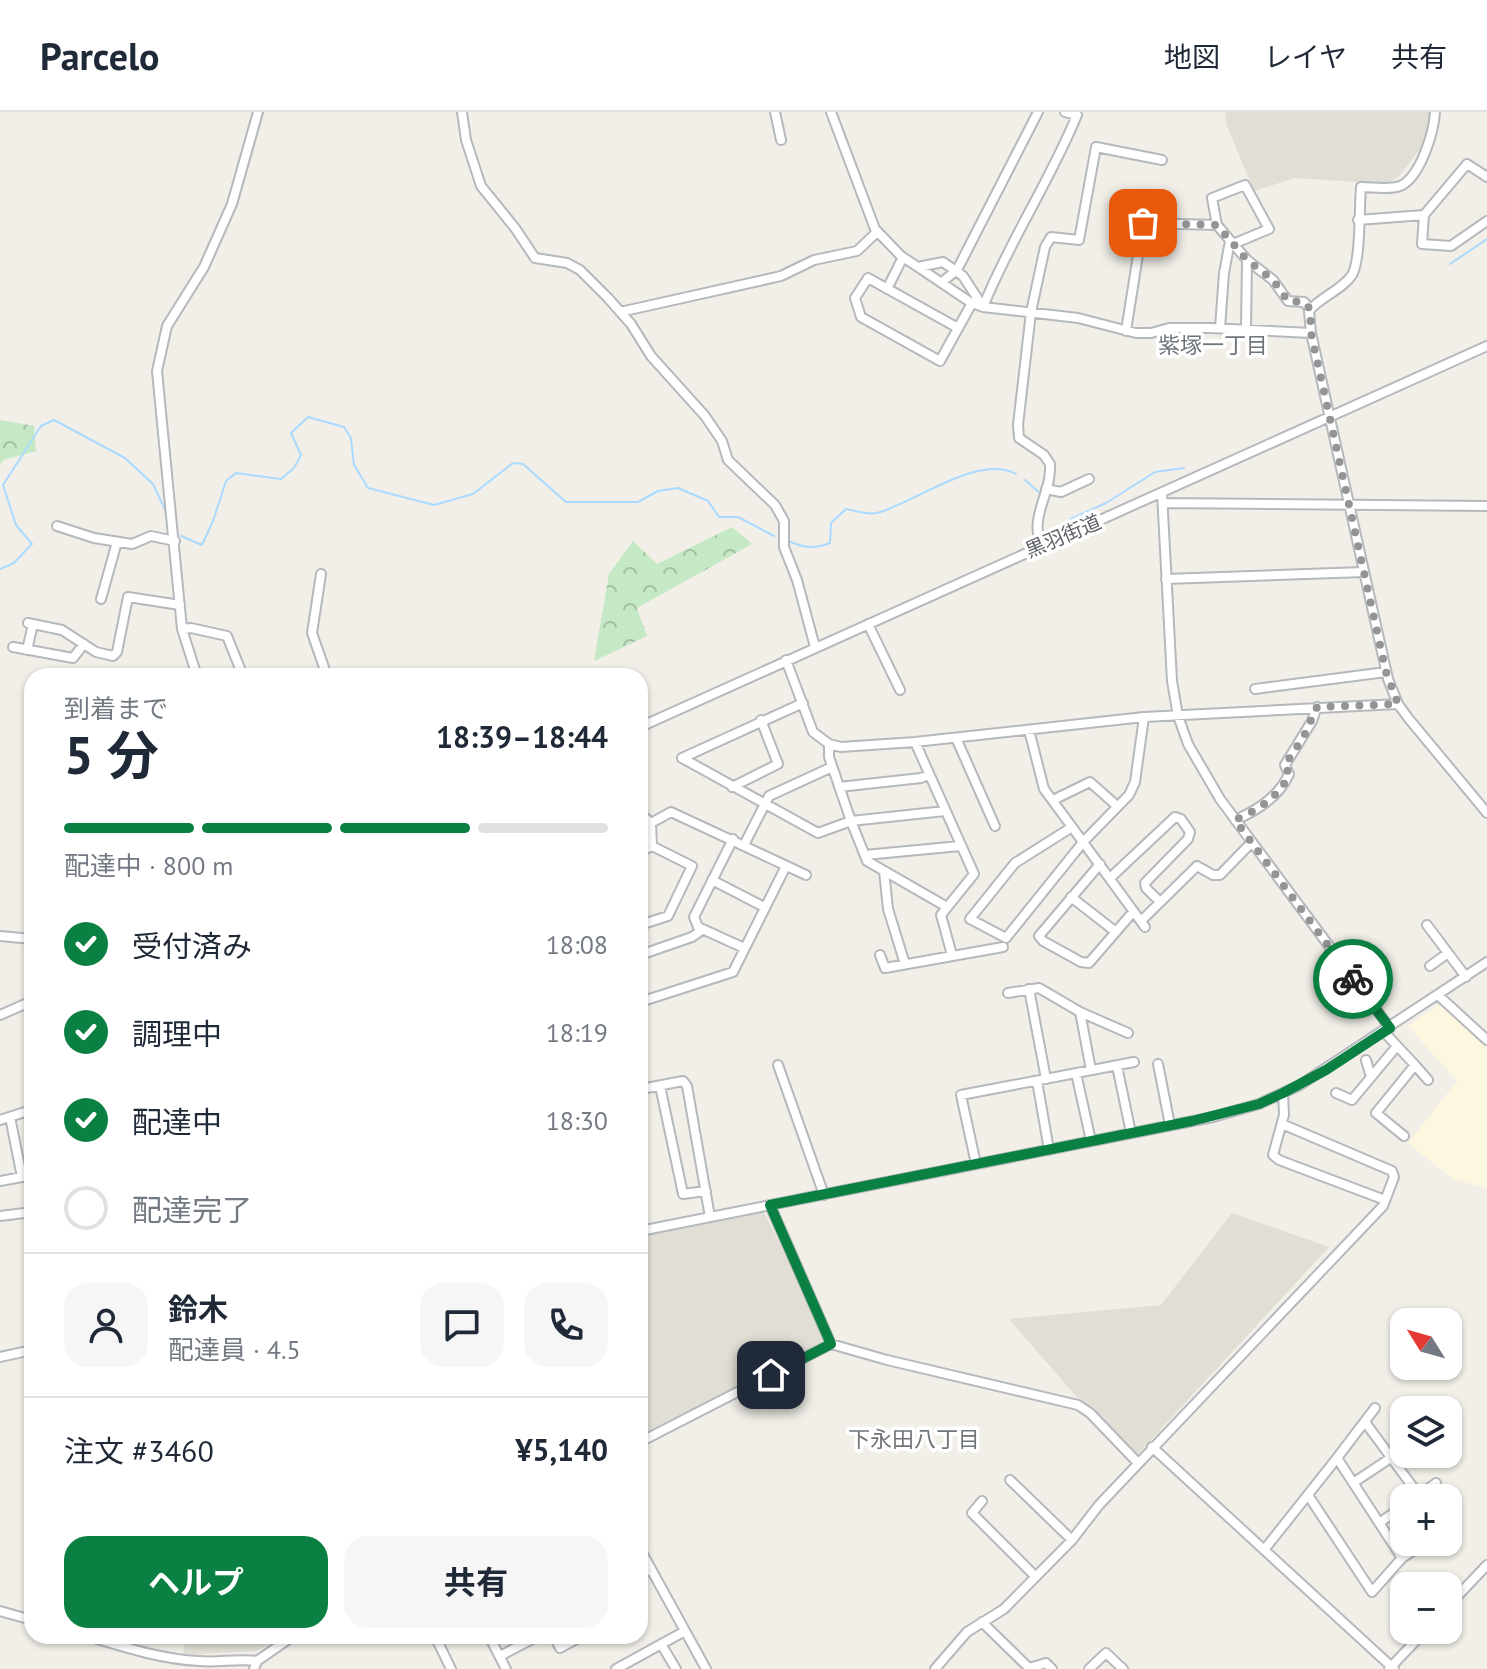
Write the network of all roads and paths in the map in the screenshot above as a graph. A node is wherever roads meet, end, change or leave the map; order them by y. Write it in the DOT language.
graph roads {
  1 [pos="258,112"];
  2 [pos="462,112"];
  3 [pos="775,112"];
  4 [pos="831,112"];
  5 [pos="1038,112"];
  6 [pos="1065,112"];
  7 [pos="1435,112"];
  8 [pos="781,140"];
  9 [pos="1162,160"];
  10 [pos="1487,177"];
  11 [pos="1424,215"];
  12 [pos="1358,220"];
  13 [pos="1487,221"];
  14 [pos="1217,225"];
  15 [pos="877,232"];
  16 [pos="1231,243"];
  17 [pos="903,257"];
  18 [pos="1247,260"];
  19 [pos="918,267"];
  20 [pos="957,270"];
  21 [pos="942,282"];
  22 [pos="887,289"];
  23 [pos="972,303"];
  24 [pos="983,307"];
  25 [pos="1310,309"];
  26 [pos="620,312"];
  27 [pos="1031,312"];
  28 [pos="958,328"];
  29 [pos="1220,328"];
  30 [pos="1246,329"];
  31 [pos="1126,331"];
  32 [pos="1311,333"];
  33 [pos="1487,346"];
  34 [pos="1329,417"];
  35 [pos="1089,479"];
  36 [pos="1046,489"];
  37 [pos="1162,493"];
  38 [pos="1163,503"];
  39 [pos="1349,506"];
  40 [pos="1487,506"];
  41 [pos="57,526"];
  42 [pos="175,541"];
  43 [pos="117,542"];
  44 [pos="1041,545"];
  45 [pos="1364,572"];
  46 [pos="321,574"];
  47 [pos="1166,579"];
  48 [pos="101,599"];
  49 [pos="180,605"];
  50 [pos="868,624"];
  51 [pos="182,629"];
  52 [pos="84,644"];
  53 [pos="13,647"];
  54 [pos="815,647"];
  55 [pos="27,650"];
  56 [pos="786,660"];
  57 [pos="194,668"];
  58 [pos="240,668"];
  59 [pos="324,668"];
  60 [pos="1386,672"];
  61 [pos="1255,689"];
  62 [pos="900,690"];
  63 [pos="803,703"];
  64 [pos="1398,704"];
  65 [pos="1317,707"];
  66 [pos="1178,716"];
  67 [pos="1144,717"];
  68 [pos="761,720"];
  69 [pos="648,723"];
  70 [pos="1029,730"];
  71 [pos="956,738"];
  72 [pos="915,742"];
  73 [pos="829,744"];
  74 [pos="832,767"];
  75 [pos="928,775"];
  76 [pos="732,787"];
  77 [pos="839,787"];
  78 [pos="1053,800"];
  79 [pos="763,804"];
  80 [pos="1117,806"];
  81 [pos="945,811"];
  82 [pos="1487,813"];
  83 [pos="648,820"];
  84 [pos="1235,820"];
  85 [pos="851,821"];
  86 [pos="651,823"];
  87 [pos="995,826"];
  88 [pos="1072,827"];
  89 [pos="733,839"];
  90 [pos="1084,841"];
  91 [pos="1252,842"];
  92 [pos="744,845"];
  93 [pos="652,846"];
  94 [pos="960,846"];
  95 [pos="648,848"];
  96 [pos="865,855"];
  97 [pos="1100,864"];
  98 [pos="786,866"];
  99 [pos="884,871"];
  100 [pos="806,875"];
  101 [pos="1110,878"];
  102 [pos="712,880"];
  103 [pos="1071,897"];
  104 [pos="1160,902"];
  105 [pos="764,907"];
  106 [pos="947,907"];
  107 [pos="1133,912"];
  108 [pos="648,922"];
  109 [pos="1427,925"];
  110 [pos="702,930"];
  111 [pos="1116,932"];
  112 [pos="0,936"];
  113 [pos="24,938"];
  114 [pos="1003,947"];
  115 [pos="744,948"];
  116 [pos="648,952"];
  117 [pos="1448,953"];
  118 [pos="880,955"];
  119 [pos="952,955"];
  120 [pos="1487,962"];
  121 [pos="905,964"];
  122 [pos="1430,966"];
  123 [pos="1466,977"];
  124 [pos="1029,989"];
  125 [pos="1008,993"];
  126 [pos="648,996"];
  127 [pos="1439,996"];
  128 [pos="24,1004"];
  129 [pos="1080,1012"];
  130 [pos="0,1015"];
  131 [pos="1387,1030"];
  132 [pos="1128,1033"];
  133 [pos="1487,1040"];
  134 [pos="1397,1046"];
  135 [pos="1366,1060"];
  136 [pos="1134,1062"];
  137 [pos="1158,1064"];
  138 [pos="778,1065"];
  139 [pos="1415,1065"];
  140 [pos="1117,1066"];
  141 [pos="1091,1070"];
  142 [pos="1076,1073"];
  143 [pos="1371,1077"];
  144 [pos="1041,1080"];
  145 [pos="1428,1080"];
  146 [pos="660,1086"];
  147 [pos="648,1088"];
  148 [pos="1283,1093"];
  149 [pos="1336,1093"];
  150 [pos="24,1112"];
  151 [pos="10,1117"];
  152 [pos="0,1120"];
  153 [pos="1282,1124"];
  154 [pos="1170,1125"];
  155 [pos="1131,1133"];
  156 [pos="1404,1136"];
  157 [pos="1091,1141"];
  158 [pos="1049,1150"];
  159 [pos="976,1164"];
  160 [pos="22,1177"];
  161 [pos="0,1181"];
  162 [pos="706,1191"];
  163 [pos="824,1195"];
  164 [pos="1385,1200"];
  165 [pos="770,1205"];
  166 [pos="24,1213"];
  167 [pos="0,1216"];
  168 [pos="710,1217"];
  169 [pos="648,1229"];
  170 [pos="831,1344"];
  171 [pos="24,1352"];
  172 [pos="0,1357"];
  173 [pos="1375,1408"];
  174 [pos="1365,1422"];
  175 [pos="648,1438"];
  176 [pos="1152,1447"];
  177 [pos="1390,1455"];
  178 [pos="1337,1458"];
  179 [pos="1390,1459"];
  180 [pos="1138,1463"];
  181 [pos="1010,1480"];
  182 [pos="1353,1483"];
  183 [pos="1308,1495"];
  184 [pos="982,1501"];
  185 [pos="1390,1516"];
  186 [pos="1379,1523"];
  187 [pos="1072,1540"];
  188 [pos="1264,1550"];
  189 [pos="1405,1556"];
  190 [pos="1402,1558"];
  191 [pos="648,1564"];
  192 [pos="1487,1565"];
  193 [pos="651,1569"];
  194 [pos="648,1571"];
  195 [pos="1035,1576"];
  196 [pos="1462,1591"];
  197 [pos="0,1611"];
  198 [pos="24,1618"];
  199 [pos="982,1622"];
  200 [pos="685,1631"];
  201 [pos="114,1644"];
  202 [pos="283,1644"];
  203 [pos="439,1644"];
  204 [pos="493,1644"];
  205 [pos="523,1644"];
  206 [pos="661,1644"];
  207 [pos="1413,1644"];
  208 [pos="500,1656"];
  209 [pos="255,1665"];
  210 [pos="673,1668"];
  211 [pos="939,1668"];
  212 [pos="1391,1668"];
  213 [pos="451,1669"];
  214 [pos="506,1669"];
  215 [pos="616,1669"];
  216 [pos="706,1669"];
  217 [pos="1052,1669"];
  218 [pos="1089,1669"];
  219 [pos="1123,1669"];
  1 -- 42 [label="street"];
  2 -- 26 [label="street"];
  3 -- 8 [label="street"];
  4 -- 15 [label="street"];
  5 -- 20 [label="street"];
  6 -- 24 [label="street"];
  7 -- 12 [label="street"];
  9 -- 27 [label="street"];
  10 -- 11 [label="street"];
  11 -- 12 [label="street"];
  11 -- 13 [label="street"];
  12 -- 25 [label="street"];
  14 -- 16 [label="street"];
  14 -- 16 [label="street"];
  14 -- 31 [label="street"];
  15 -- 17 [label="street"];
  15 -- 26 [label="street"];
  16 -- 18 [label="street"];
  16 -- 29 [label="street"];
  17 -- 19 [label="street"];
  17 -- 22 [label="street"];
  18 -- 25 [label="street"];
  18 -- 30 [label="street"];
  19 -- 20 [label="street"];
  19 -- 21 [label="street"];
  20 -- 21 [label="street"];
  20 -- 24 [label="street"];
  21 -- 23 [label="street"];
  22 -- 28 [label="street"];
  22 -- 28 [label="street"];
  23 -- 24 [label="street"];
  23 -- 28 [label="street"];
  24 -- 27 [label="street"];
  25 -- 32 [label="street"];
  26 -- 54 [label="street"];
  27 -- 31 [label="street"];
  27 -- 36 [label="street"];
  29 -- 30 [label="street"];
  29 -- 31 [label="street"];
  30 -- 32 [label="street"];
  32 -- 34 [label="street"];
  33 -- 34 [label="street, 黒羽街道"];
  34 -- 37 [label="street, 黒羽街道"];
  34 -- 39 [label="street"];
  35 -- 36 [label="street"];
  36 -- 44 [label="street"];
  37 -- 38 [label="street"];
  37 -- 44 [label="street, 黒羽街道"];
  38 -- 39 [label="street"];
  38 -- 47 [label="street"];
  39 -- 40 [label="street"];
  39 -- 45 [label="street"];
  41 -- 43 [label="street"];
  42 -- 43 [label="street"];
  42 -- 49 [label="street"];
  43 -- 48 [label="street"];
  44 -- 50 [label="street, 黒羽街道"];
  45 -- 47 [label="street"];
  45 -- 60 [label="street"];
  46 -- 59 [label="street"];
  47 -- 66 [label="street"];
  49 -- 51 [label="street"];
  49 -- 52 [label="street"];
  50 -- 54 [label="street, 黒羽街道"];
  50 -- 62 [label="street"];
  51 -- 57 [label="street"];
  51 -- 58 [label="street"];
  52 -- 55 [label="street"];
  52 -- 55 [label="street"];
  53 -- 55 [label="street"];
  54 -- 56 [label="street, 黒羽街道"];
  56 -- 63 [label="street"];
  56 -- 69 [label="street, 黒羽街道"];
  60 -- 61 [label="street"];
  60 -- 64 [label="street"];
  63 -- 68 [label="street"];
  63 -- 73 [label="street"];
  64 -- 65 [label="street"];
  64 -- 82 [label="street"];
  65 -- 66 [label="street"];
  65 -- 84 [label="street"];
  66 -- 67 [label="street"];
  66 -- 84 [label="street"];
  67 -- 70 [label="street"];
  67 -- 80 [label="street"];
  68 -- 76 [label="street"];
  68 -- 76 [label="street"];
  70 -- 71 [label="street"];
  70 -- 78 [label="street"];
  71 -- 72 [label="street"];
  71 -- 87 [label="street"];
  72 -- 73 [label="street"];
  72 -- 75 [label="street"];
  73 -- 74 [label="street"];
  74 -- 77 [label="street"];
  74 -- 79 [label="street"];
  75 -- 77 [label="street"];
  75 -- 81 [label="street"];
  76 -- 79 [label="street"];
  77 -- 85 [label="street"];
  78 -- 80 [label="street"];
  78 -- 88 [label="street"];
  79 -- 85 [label="street"];
  79 -- 92 [label="street"];
  80 -- 90 [label="street"];
  81 -- 85 [label="street"];
  81 -- 94 [label="street"];
  83 -- 86 [label="street"];
  84 -- 91 [label="street"];
  85 -- 96 [label="street"];
  86 -- 89 [label="street"];
  86 -- 93 [label="street"];
  88 -- 90 [label="street"];
  88 -- 90 [label="street"];
  89 -- 92 [label="street"];
  89 -- 102 [label="street"];
  90 -- 97 [label="street"];
  91 -- 104 [label="street"];
  91 -- 131 [label="street"];
  92 -- 98 [label="street"];
  93 -- 95 [label="street"];
  93 -- 108 [label="street"];
  94 -- 96 [label="street"];
  94 -- 106 [label="street"];
  96 -- 99 [label="street"];
  97 -- 101 [label="street"];
  97 -- 103 [label="street"];
  98 -- 100 [label="street"];
  98 -- 105 [label="street"];
  99 -- 106 [label="street"];
  99 -- 121 [label="street"];
  101 -- 104 [label="street"];
  101 -- 107 [label="street"];
  102 -- 105 [label="street"];
  102 -- 110 [label="street"];
  103 -- 111 [label="street"];
  103 -- 111 [label="street"];
  104 -- 107 [label="street"];
  105 -- 115 [label="street"];
  106 -- 119 [label="street"];
  107 -- 111 [label="street"];
  109 -- 117 [label="street"];
  110 -- 115 [label="street"];
  110 -- 116 [label="street"];
  112 -- 113 [label="street"];
  114 -- 119 [label="street"];
  115 -- 126 [label="street"];
  117 -- 122 [label="street"];
  117 -- 123 [label="street"];
  118 -- 121 [label="street"];
  119 -- 121 [label="street"];
  120 -- 123 [label="street"];
  123 -- 127 [label="street"];
  124 -- 125 [label="street"];
  124 -- 129 [label="street"];
  124 -- 144 [label="street"];
  127 -- 131 [label="street"];
  127 -- 133 [label="street"];
  128 -- 130 [label="street"];
  129 -- 132 [label="street"];
  129 -- 141 [label="street"];
  131 -- 134 [label="street"];
  131 -- 148 [label="street"];
  134 -- 139 [label="street"];
  134 -- 143 [label="street"];
  135 -- 143 [label="street"];
  136 -- 140 [label="street"];
  137 -- 154 [label="street"];
  138 -- 163 [label="street"];
  139 -- 145 [label="street"];
  139 -- 156 [label="street"];
  140 -- 141 [label="street"];
  140 -- 155 [label="street"];
  141 -- 142 [label="street"];
  142 -- 144 [label="street"];
  142 -- 157 [label="street"];
  143 -- 149 [label="street"];
  144 -- 158 [label="street"];
  144 -- 159 [label="street"];
  146 -- 147 [label="street"];
  146 -- 162 [label="street"];
  146 -- 162 [label="street"];
  148 -- 153 [label="street"];
  148 -- 154 [label="street"];
  150 -- 151 [label="street"];
  151 -- 152 [label="street"];
  151 -- 160 [label="street"];
  153 -- 164 [label="street"];
  153 -- 164 [label="street"];
  154 -- 155 [label="street"];
  155 -- 157 [label="street"];
  157 -- 158 [label="street"];
  158 -- 159 [label="street"];
  159 -- 163 [label="street"];
  160 -- 161 [label="street"];
  162 -- 168 [label="street"];
  163 -- 165 [label="street"];
  164 -- 176 [label="street"];
  165 -- 168 [label="street"];
  165 -- 170 [label="street"];
  166 -- 167 [label="street"];
  168 -- 169 [label="street"];
  170 -- 175 [label="street"];
  170 -- 180 [label="street"];
  171 -- 172 [label="street"];
  173 -- 174 [label="street"];
  174 -- 177 [label="street"];
  174 -- 178 [label="street"];
  176 -- 180 [label="street"];
  176 -- 188 [label="street"];
  178 -- 182 [label="street"];
  178 -- 183 [label="street"];
  179 -- 182 [label="street"];
  180 -- 187 [label="street"];
  181 -- 187 [label="street"];
  182 -- 186 [label="street"];
  183 -- 188 [label="street"];
  183 -- 190 [label="street"];
  184 -- 195 [label="street"];
  185 -- 186 [label="street"];
  186 -- 190 [label="street"];
  187 -- 195 [label="street"];
  188 -- 212 [label="street"];
  189 -- 190 [label="street"];
  191 -- 193 [label="street"];
  192 -- 196 [label="street"];
  193 -- 194 [label="street"];
  193 -- 200 [label="street"];
  195 -- 199 [label="street"];
  197 -- 198 [label="street"];
  199 -- 211 [label="street"];
  199 -- 217 [label="street"];
  200 -- 206 [label="street"];
  200 -- 216 [label="street"];
  201 -- 209 [label="street"];
  202 -- 209 [label="street"];
  203 -- 213 [label="street"];
  204 -- 208 [label="street"];
  205 -- 208 [label="street"];
  206 -- 210 [label="street"];
  206 -- 215 [label="street"];
  207 -- 212 [label="street"];
  208 -- 214 [label="street"];
  218 -- 219 [label="street"];
}
